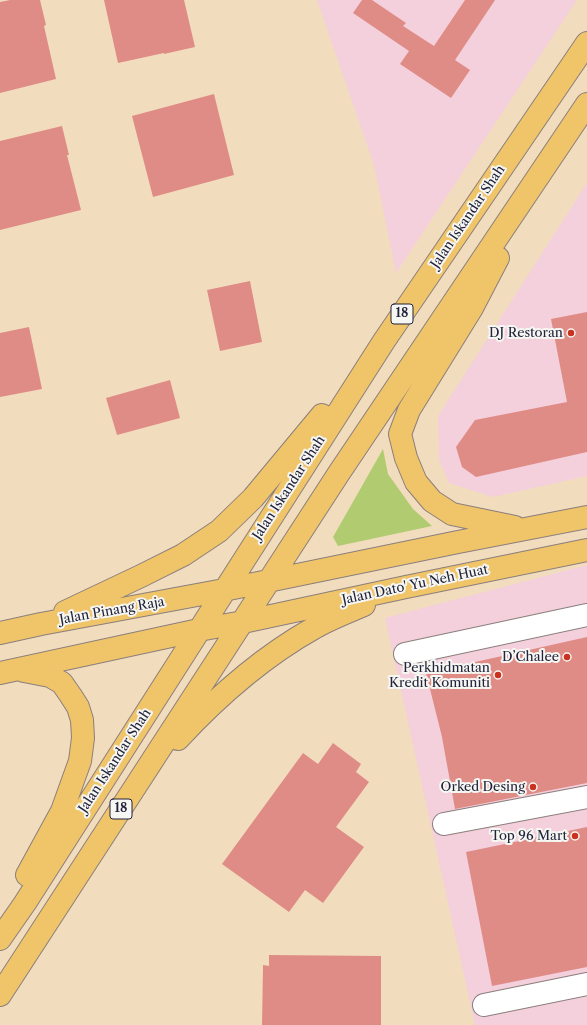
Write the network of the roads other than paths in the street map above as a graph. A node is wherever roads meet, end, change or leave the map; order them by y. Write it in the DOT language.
graph roads {
  1 [pos="587,43"];
  2 [pos="587,104"];
  3 [pos="544,168"];
  4 [pos="384,341"];
  5 [pos="587,517"];
  6 [pos="526,529"];
  7 [pos="587,550"];
  8 [pos="270,580"];
  9 [pos="406,587"];
  10 [pos="224,590"];
  11 [pos="587,615"];
  12 [pos="243,622"];
  13 [pos="41,624"];
  14 [pos="199,630"];
  15 [pos="0,633"];
  16 [pos="405,654"];
  17 [pos="9,672"];
  18 [pos="141,778"];
  19 [pos="587,797"];
  20 [pos="444,824"];
  21 [pos="0,923"];
  22 [pos="0,939"];
  23 [pos="587,984"];
  24 [pos="0,995"];
  25 [pos="484,1005"];
  1 -- 4 [label="main road, Jalan Iskandar Shah / 18"];
  2 -- 3 [label="main road, 18"];
  3 -- 6 [label="main road"];
  3 -- 8 [label="main road, 18"];
  4 -- 10 [label="main road, Jalan Iskandar Shah / 18"];
  4 -- 13 [label="main road"];
  5 -- 6 [label="main road"];
  6 -- 8 [label="main road"];
  7 -- 9 [label="main road, Jalan Dato' Yu Neh Huat"];
  8 -- 10 [label="main road, Jalan Pinang Raja"];
  8 -- 12 [label="main road, 18"];
  9 -- 12 [label="main road, Jalan Dato' Yu Neh Huat"];
  9 -- 18 [label="main road"];
  10 -- 13 [label="main road, Jalan Pinang Raja"];
  10 -- 14 [label="main road, Jalan Iskandar Shah / 18"];
  11 -- 16 [label="street"];
  12 -- 14 [label="main road, Jalan Dato' Yu Neh Huat"];
  12 -- 18 [label="main road, 18"];
  13 -- 15 [label="main road, Jalan Pinang Raja"];
  14 -- 17 [label="main road"];
  14 -- 22 [label="main road, Jalan Iskandar Shah / 18"];
  17 -- 21 [label="main road"];
  18 -- 24 [label="main road, 18"];
  19 -- 20 [label="street"];
  23 -- 25 [label="street"];
}
